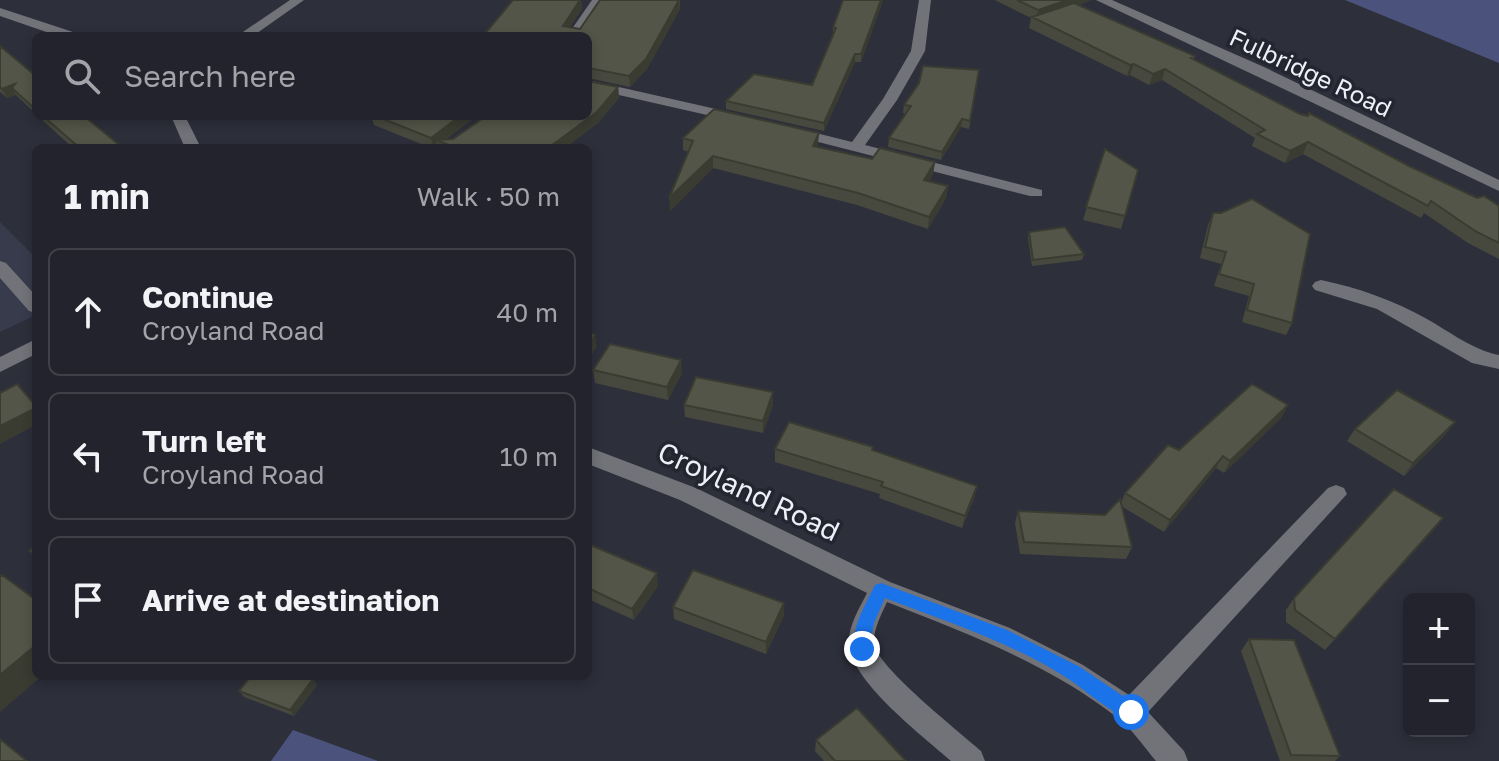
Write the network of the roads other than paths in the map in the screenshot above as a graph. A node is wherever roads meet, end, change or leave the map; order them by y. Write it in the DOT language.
graph roads {
  1 [pos="298,0"];
  2 [pos="598,0"];
  3 [pos="925,0"];
  4 [pos="1102,0"];
  5 [pos="0,12"];
  6 [pos="59,32"];
  7 [pos="250,32"];
  8 [pos="577,32"];
  9 [pos="592,85"];
  10 [pos="179,120"];
  11 [pos="753,122"];
  12 [pos="783,128"];
  13 [pos="191,144"];
  14 [pos="857,146"];
  15 [pos="1499,186"];
  16 [pos="1036,193"];
  17 [pos="0,267"];
  18 [pos="1321,286"];
  19 [pos="32,303"];
  20 [pos="32,348"];
  21 [pos="1499,362"];
  22 [pos="0,365"];
  23 [pos="592,457"];
  24 [pos="1336,494"];
  25 [pos="881,589"];
  26 [pos="1131,712"];
  27 [pos="971,761"];
  28 [pos="1174,761"];
  1 -- 7 [label="street"];
  2 -- 8 [label="street"];
  3 -- 14 [label="street"];
  4 -- 15 [label="street, Fulbridge Road"];
  5 -- 6 [label="street"];
  9 -- 11 [label="street"];
  10 -- 13 [label="street"];
  12 -- 14 [label="street"];
  14 -- 16 [label="street"];
  17 -- 19 [label="street"];
  18 -- 21 [label="street"];
  20 -- 22 [label="street"];
  23 -- 25 [label="street, Croyland Road"];
  24 -- 26 [label="street"];
  25 -- 26 [label="street, Croyland Road"];
  25 -- 27 [label="street"];
  26 -- 28 [label="street, Croyland Road"];
}
